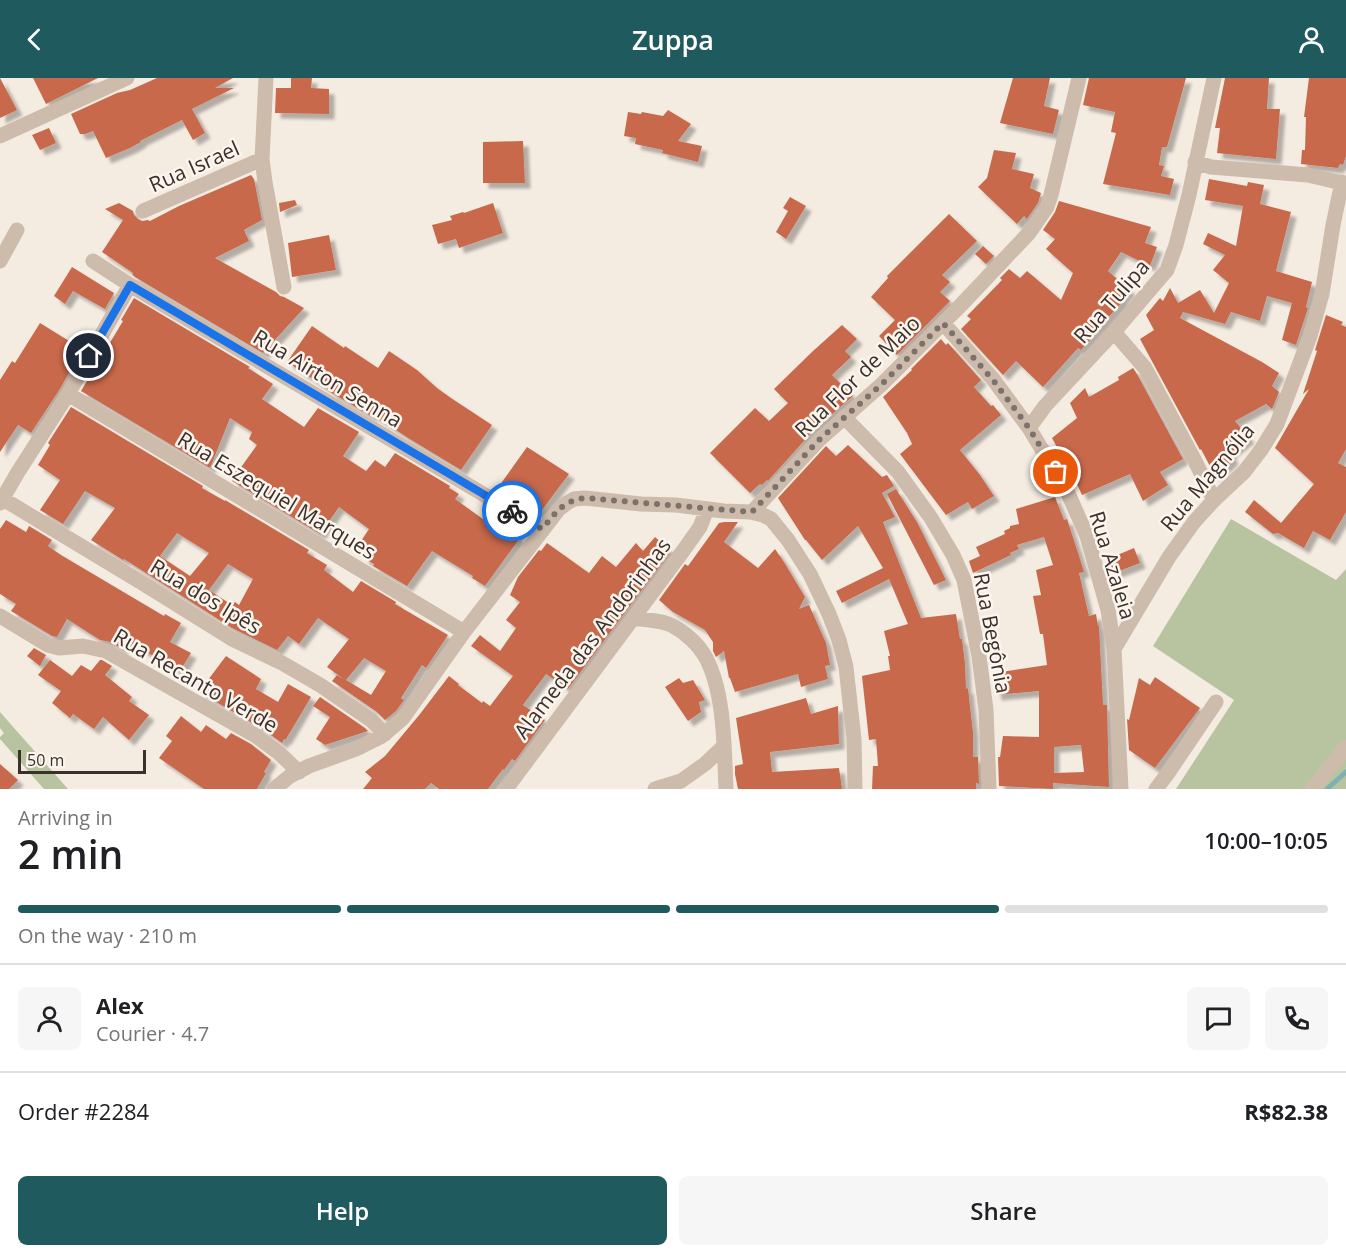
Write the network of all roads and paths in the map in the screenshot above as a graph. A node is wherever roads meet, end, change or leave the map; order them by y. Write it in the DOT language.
graph roads {
  1 [pos="127,78"];
  2 [pos="266,78"];
  3 [pos="1079,78"];
  4 [pos="1214,78"];
  5 [pos="0,136"];
  6 [pos="262,159"];
  7 [pos="1195,162"];
  8 [pos="1344,183"];
  9 [pos="143,211"];
  10 [pos="17,230"];
  11 [pos="0,261"];
  12 [pos="93,261"];
  13 [pos="130,285"];
  14 [pos="284,287"];
  15 [pos="943,323"];
  16 [pos="1114,332"];
  17 [pos="68,394"];
  18 [pos="844,417"];
  19 [pos="1029,428"];
  20 [pos="1214,500"];
  21 [pos="1,501"];
  22 [pos="707,509"];
  23 [pos="752,512"];
  24 [pos="542,529"];
  25 [pos="0,616"];
  26 [pos="633,618"];
  27 [pos="464,632"];
  28 [pos="1114,649"];
  29 [pos="1216,702"];
  30 [pos="385,734"];
  31 [pos="724,746"];
  32 [pos="1346,747"];
  33 [pos="299,772"];
  34 [pos="274,789"];
  35 [pos="506,789"];
  36 [pos="655,789"];
  37 [pos="726,789"];
  38 [pos="855,789"];
  39 [pos="989,789"];
  40 [pos="1121,789"];
  41 [pos="1156,789"];
  42 [pos="1312,789"];
  1 -- 5 [label="street"];
  2 -- 6 [label="street"];
  3 -- 15 [label="street, Rua Flor de Maio"];
  4 -- 7 [label="street, Rua Tulipa"];
  6 -- 9 [label="street, Rua Israel"];
  6 -- 14 [label="street"];
  7 -- 8 [label="street"];
  7 -- 16 [label="street, Rua Tulipa"];
  8 -- 20 [label="street, Rua Magnólia"];
  10 -- 11 [label="street"];
  12 -- 13 [label="street, Rua Airton Senna"];
  13 -- 17 [label="street"];
  13 -- 24 [label="street, Rua Airton Senna"];
  15 -- 18 [label="street, Rua Flor de Maio"];
  15 -- 19 [label="street, Rua Azaleia"];
  16 -- 19 [label="street, Rua Tulipa"];
  16 -- 20 [label="street"];
  17 -- 21 [label="street"];
  17 -- 27 [label="street, Rua Eszequiel Marques"];
  18 -- 23 [label="street, Rua Flor de Maio"];
  18 -- 39 [label="street, Rua Begônia"];
  19 -- 28 [label="street, Rua Azaleia"];
  20 -- 28 [label="street, Rua Magnólia"];
  21 -- 30 [label="street, Rua dos Ipês"];
  22 -- 23 [label="street"];
  22 -- 24 [label="street"];
  22 -- 26 [label="street, Alameda das Andorinhas"];
  23 -- 38 [label="street"];
  24 -- 27 [label="street"];
  25 -- 33 [label="street, Rua Recanto Verde"];
  26 -- 31 [label="street"];
  26 -- 35 [label="street, Alameda das Andorinhas"];
  27 -- 30 [label="street"];
  28 -- 40 [label="street, Rua Azaleia"];
  29 -- 41 [label="street"];
  30 -- 33 [label="street"];
  31 -- 36 [label="street"];
  31 -- 37 [label="street"];
  32 -- 42 [label="street"];
  33 -- 34 [label="street"];
}
